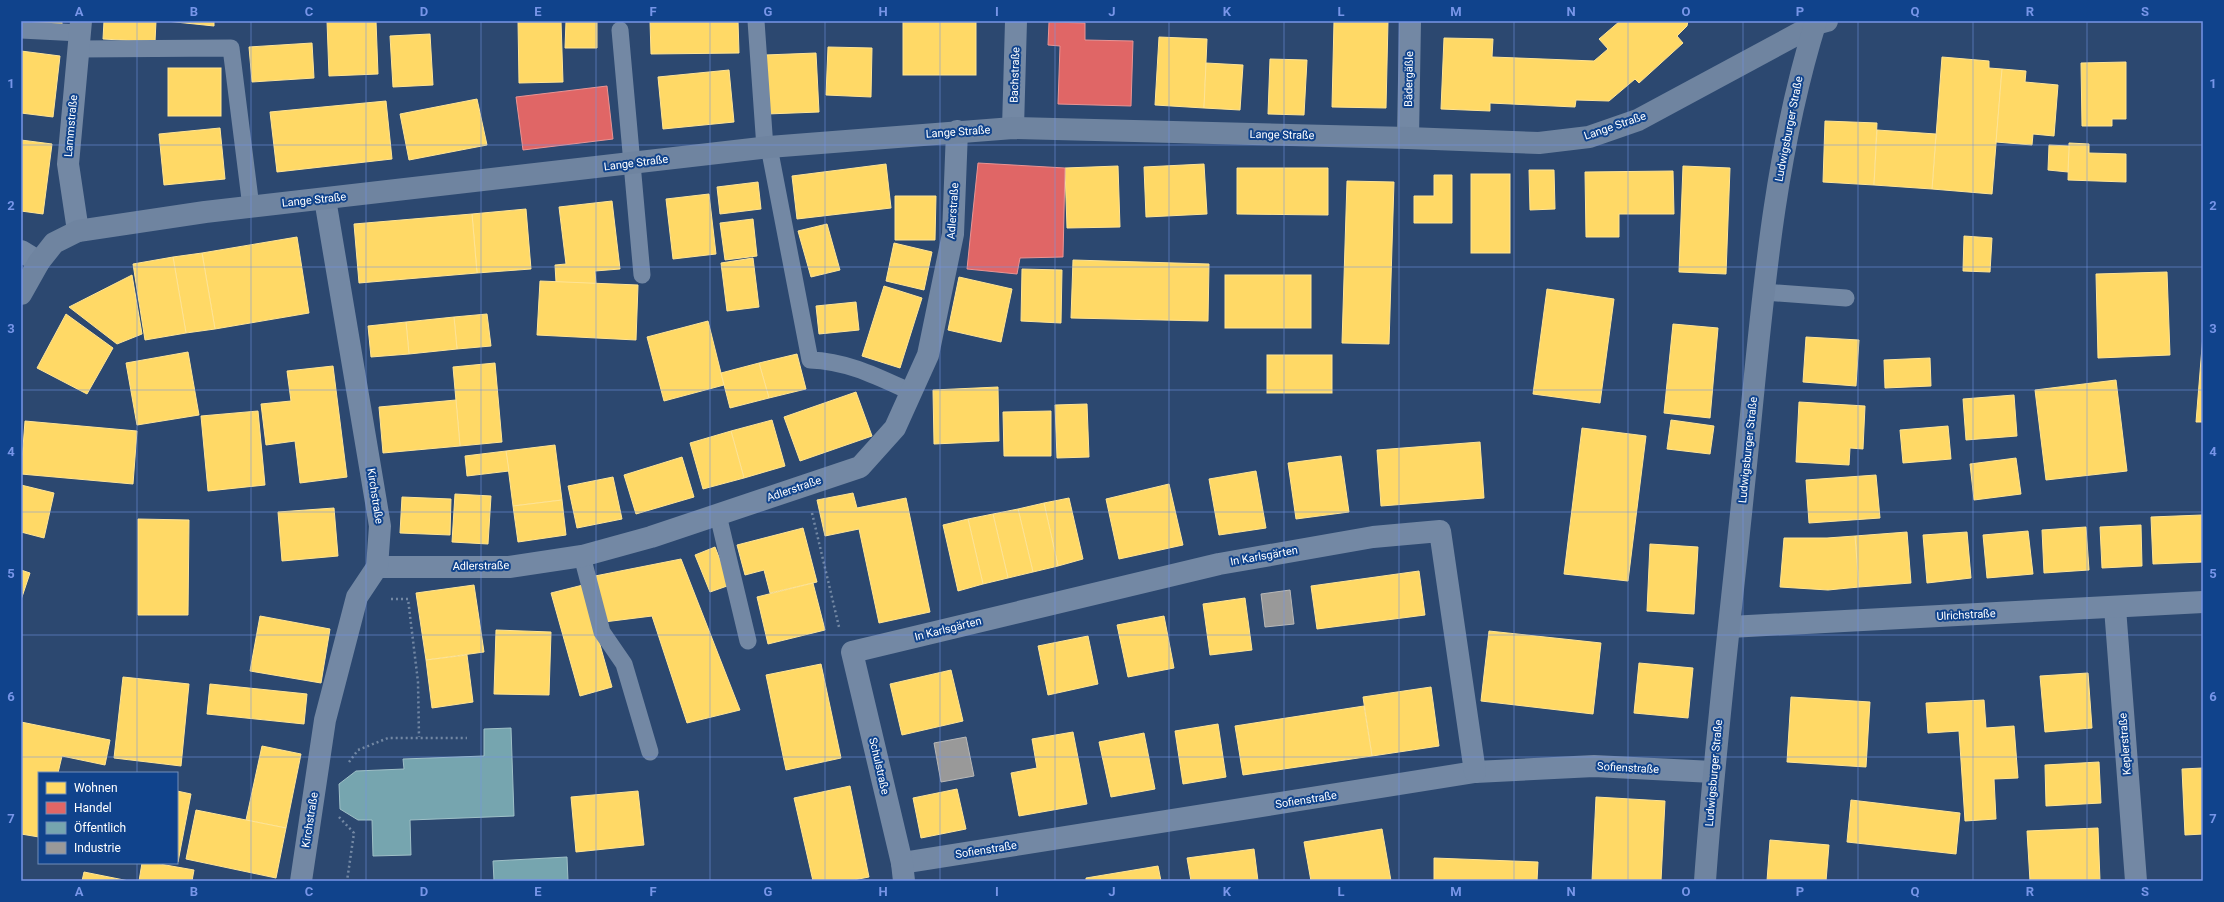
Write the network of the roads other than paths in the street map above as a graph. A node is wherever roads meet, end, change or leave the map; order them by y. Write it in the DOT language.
graph roads {
  1 [pos="756,21"];
  2 [pos="1016,21"];
  3 [pos="1410,21"];
  4 [pos="1820,22"];
  5 [pos="21,30"];
  6 [pos="620,30"];
  7 [pos="80,35"];
  8 [pos="1013,128"];
  9 [pos="957,131"];
  10 [pos="1408,138"];
  11 [pos="767,147"];
  12 [pos="631,164"];
  13 [pos="325,199"];
  14 [pos="250,207"];
  15 [pos="78,231"];
  16 [pos="21,251"];
  17 [pos="40,262"];
  18 [pos="642,275"];
  19 [pos="1764,292"];
  20 [pos="21,294"];
  21 [pos="1846,298"];
  22 [pos="911,392"];
  23 [pos="718,515"];
  24 [pos="582,556"];
  25 [pos="377,567"];
  26 [pos="2203,602"];
  27 [pos="2115,608"];
  28 [pos="1730,628"];
  29 [pos="748,641"];
  30 [pos="852,652"];
  31 [pos="650,752"];
  32 [pos="1475,772"];
  33 [pos="1713,772"];
  34 [pos="903,872"];
  35 [pos="301,881"];
  36 [pos="1705,881"];
  37 [pos="2136,881"];
  1 -- 11 [label="lane"];
  2 -- 8 [label="street, Bachstraße"];
  3 -- 10 [label="street, Bädergäßle"];
  4 -- 10 [label="main road, Lange Straße"];
  4 -- 19 [label="main road, Ludwigsburger Straße"];
  5 -- 7 [label="lane"];
  6 -- 12 [label="lane"];
  7 -- 14 [label="lane"];
  7 -- 15 [label="street, Lammstraße"];
  8 -- 9 [label="main road, Lange Straße"];
  8 -- 10 [label="main road, Lange Straße"];
  9 -- 11 [label="main road, Lange Straße"];
  9 -- 22 [label="street, Adlerstraße"];
  11 -- 12 [label="main road, Lange Straße"];
  11 -- 22 [label="lane"];
  12 -- 13 [label="main road, Lange Straße"];
  12 -- 18 [label="lane"];
  13 -- 14 [label="main road, Lange Straße"];
  13 -- 25 [label="street, Kirchstraße"];
  14 -- 15 [label="main road, Lange Straße"];
  15 -- 17 [label="main road, Lange Straße"];
  16 -- 17 [label="street"];
  17 -- 20 [label="main road, Lange Straße"];
  19 -- 21 [label="lane"];
  19 -- 28 [label="main road, Ludwigsburger Straße"];
  22 -- 23 [label="street, Adlerstraße"];
  23 -- 24 [label="street, Adlerstraße"];
  23 -- 29 [label="lane"];
  24 -- 25 [label="street, Adlerstraße"];
  24 -- 31 [label="lane"];
  25 -- 35 [label="street, Kirchstraße"];
  26 -- 27 [label="street, Ulrichstraße"];
  27 -- 28 [label="street, Ulrichstraße"];
  27 -- 37 [label="street, Keplerstraße"];
  28 -- 33 [label="main road, Ludwigsburger Straße"];
  30 -- 32 [label="street, In Karlsgärten"];
  30 -- 34 [label="street, Schulstraße"];
  32 -- 33 [label="street, Sofienstraße"];
  32 -- 34 [label="street, Sofienstraße"];
  33 -- 36 [label="main road, Ludwigsburger Straße"];
}
